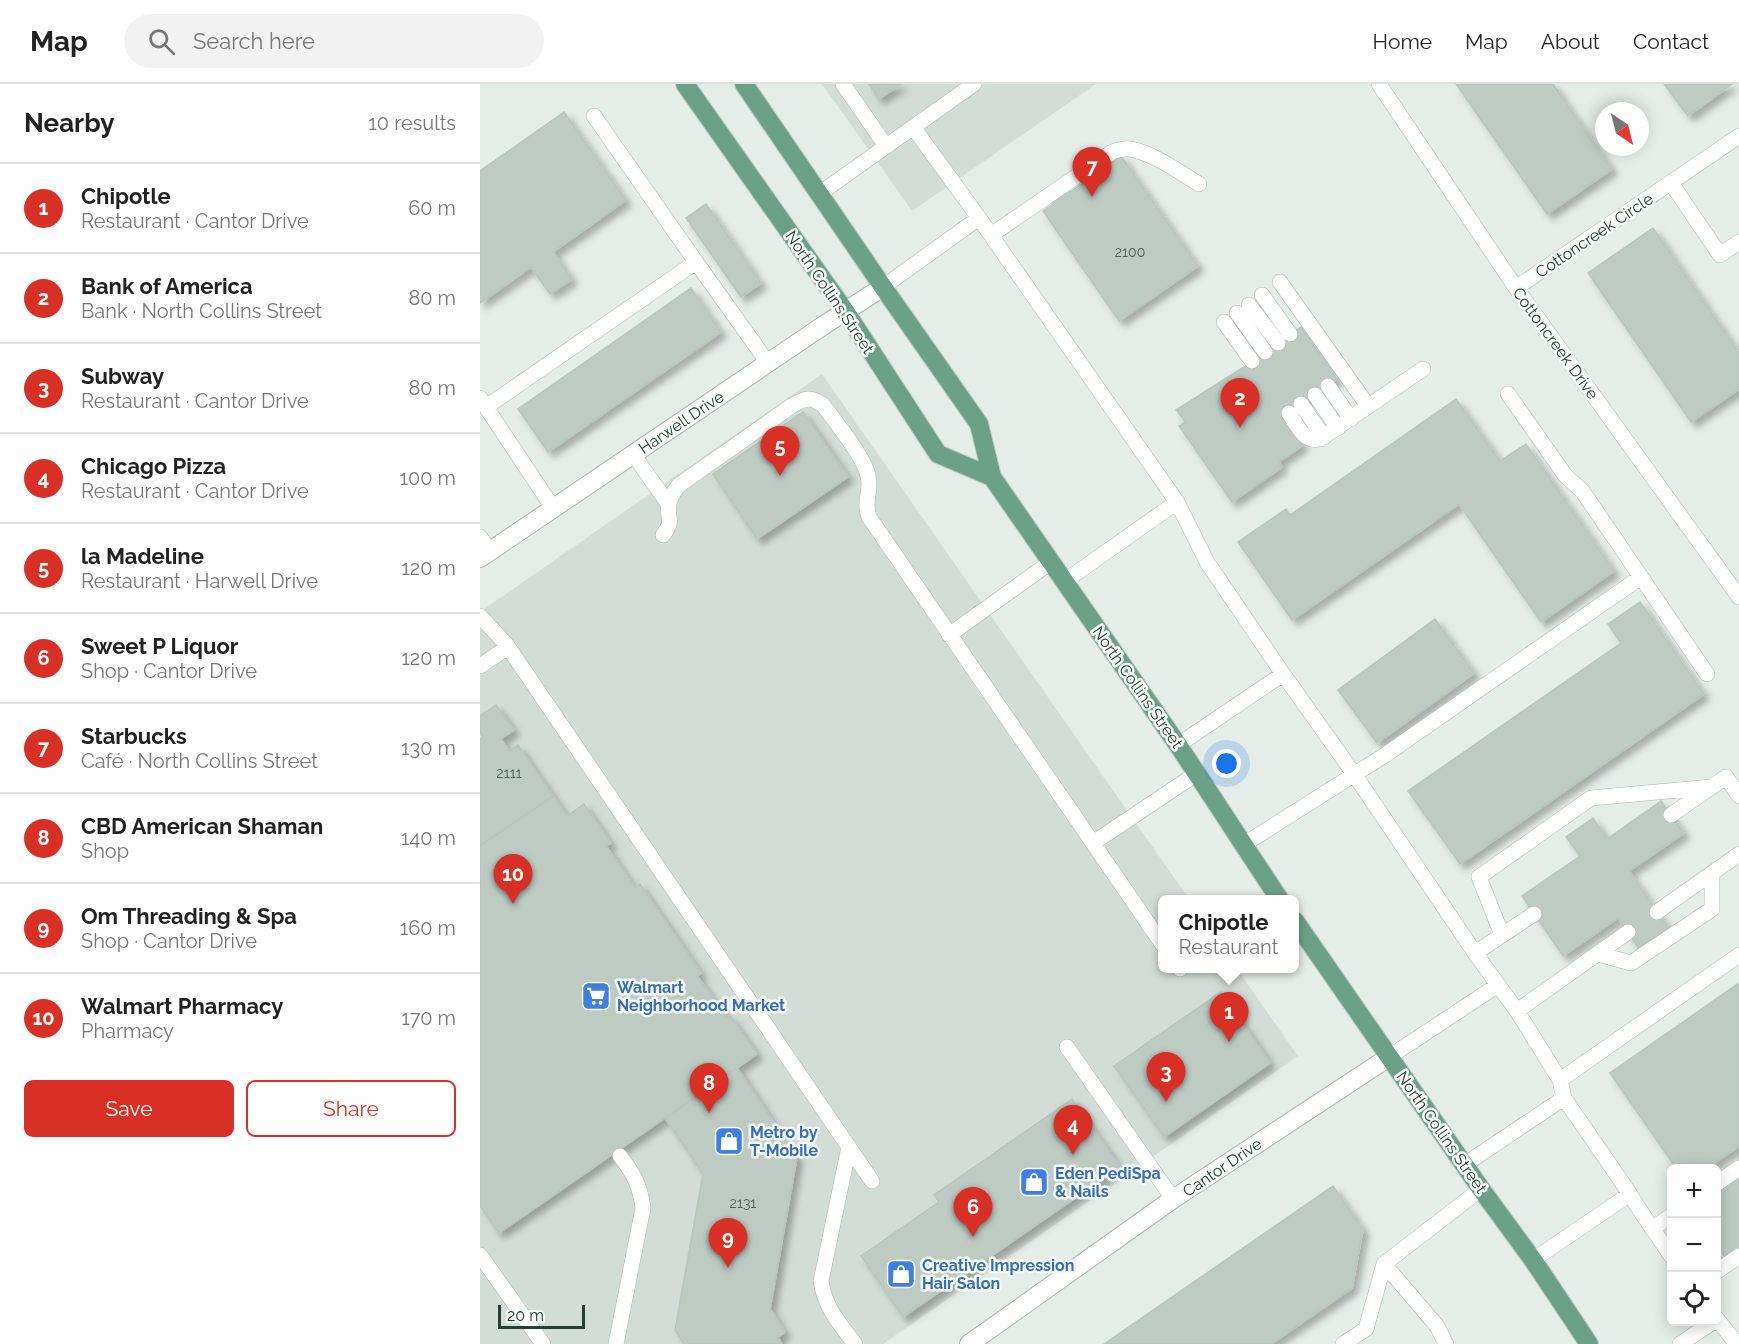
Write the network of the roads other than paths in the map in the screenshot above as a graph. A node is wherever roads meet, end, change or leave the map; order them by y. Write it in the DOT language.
graph roads {
  1 [pos="685,84"];
  2 [pos="744,84"];
  3 [pos="843,84"];
  4 [pos="974,84"];
  5 [pos="1379,84"];
  6 [pos="594,116"];
  7 [pos="913,127"];
  8 [pos="1739,136"];
  9 [pos="886,146"];
  10 [pos="1671,183"];
  11 [pos="1199,184"];
  12 [pos="819,194"];
  13 [pos="979,218"];
  14 [pos="991,235"];
  15 [pos="1739,242"];
  16 [pos="696,261"];
  17 [pos="1280,282"];
  18 [pos="883,287"];
  19 [pos="1516,288"];
  20 [pos="1262,295"];
  21 [pos="845,311"];
  22 [pos="1252,361"];
  23 [pos="768,363"];
  24 [pos="1423,369"];
  25 [pos="1328,386"];
  26 [pos="1508,394"];
  27 [pos="1314,395"];
  28 [pos="483,402"];
  29 [pos="1368,406"];
  30 [pos="1295,409"];
  31 [pos="1351,419"];
  32 [pos="1338,428"];
  33 [pos="633,454"];
  34 [pos="992,477"];
  35 [pos="1177,502"];
  36 [pos="669,505"];
  37 [pos="553,508"];
  38 [pos="663,535"];
  39 [pos="483,549"];
  40 [pos="1051,562"];
  41 [pos="1641,577"];
  42 [pos="1065,582"];
  43 [pos="1739,597"];
  44 [pos="480,616"];
  45 [pos="949,635"];
  46 [pos="508,647"];
  47 [pos="480,666"];
  48 [pos="1283,674"];
  49 [pos="1707,674"];
  50 [pos="1178,746"];
  51 [pos="1196,774"];
  52 [pos="1354,774"];
  53 [pos="1712,787"];
  54 [pos="1739,796"];
  55 [pos="1671,815"];
  56 [pos="1093,843"];
  57 [pos="1243,845"];
  58 [pos="1739,854"];
  59 [pos="1712,873"];
  60 [pos="1277,895"];
  61 [pos="1657,912"];
  62 [pos="1534,914"];
  63 [pos="1299,927"];
  64 [pos="1628,932"];
  65 [pos="1502,935"];
  66 [pos="1158,938"];
  67 [pos="1475,953"];
  68 [pos="1598,954"];
  69 [pos="1739,955"];
  70 [pos="1498,986"];
  71 [pos="1517,1011"];
  72 [pos="1067,1047"];
  73 [pos="1389,1057"];
  74 [pos="1560,1080"];
  75 [pos="1564,1098"];
  76 [pos="849,1148"];
  77 [pos="620,1156"];
  78 [pos="1464,1165"];
  79 [pos="1739,1168"];
  80 [pos="872,1181"];
  81 [pos="1721,1181"];
  82 [pos="1481,1189"];
  83 [pos="1630,1194"];
  84 [pos="1173,1199"];
  85 [pos="1667,1218"];
  86 [pos="1652,1229"];
  87 [pos="1667,1251"];
  88 [pos="480,1255"];
  89 [pos="1739,1256"];
  90 [pos="1533,1260"];
  91 [pos="1384,1264"];
  92 [pos="1721,1269"];
  93 [pos="1721,1323"];
  94 [pos="1706,1326"];
  95 [pos="1735,1333"];
  96 [pos="543,1344"];
  97 [pos="616,1344"];
  98 [pos="855,1344"];
  99 [pos="969,1344"];
  100 [pos="1343,1344"];
  101 [pos="1446,1344"];
  102 [pos="1588,1344"];
  103 [pos="1680,1344"];
  1 -- 21 [label="main road, North Collins Street"];
  2 -- 12 [label="main road, North Collins Street"];
  3 -- 9 [label="lane"];
  4 -- 7 [label="lane"];
  5 -- 19 [label="lane, Cottoncreek Drive"];
  6 -- 16 [label="lane"];
  7 -- 9 [label="lane"];
  7 -- 13 [label="lane"];
  8 -- 10 [label="lane, Cottoncreek Circle"];
  9 -- 12 [label="lane"];
  10 -- 15 [label="lane, Cottoncreek Circle"];
  10 -- 19 [label="lane, Cottoncreek Circle"];
  11 -- 14 [label="lane"];
  12 -- 18 [label="main road, North Collins Street"];
  13 -- 14 [label="lane"];
  13 -- 18 [label="lane"];
  14 -- 35 [label="lane"];
  16 -- 23 [label="lane"];
  16 -- 28 [label="lane"];
  17 -- 29 [label="lane"];
  18 -- 21 [label="street, Harwell Drive"];
  18 -- 34 [label="main road, North Collins Street"];
  19 -- 43 [label="lane, Cottoncreek Drive"];
  20 -- 22 [label="lane"];
  21 -- 23 [label="street, Harwell Drive"];
  21 -- 34 [label="main road, North Collins Street"];
  23 -- 33 [label="street, Harwell Drive"];
  24 -- 29 [label="lane"];
  25 -- 31 [label="lane"];
  26 -- 41 [label="lane"];
  27 -- 32 [label="lane"];
  28 -- 37 [label="lane"];
  29 -- 31 [label="lane"];
  30 -- 32 [label="lane"];
  31 -- 32 [label="lane"];
  33 -- 36 [label="lane"];
  33 -- 37 [label="street, Harwell Drive"];
  34 -- 40 [label="main road, North Collins Street"];
  35 -- 42 [label="lane"];
  35 -- 48 [label="lane"];
  36 -- 38 [label="lane"];
  36 -- 45 [label="lane"];
  37 -- 39 [label="street, Harwell Drive"];
  40 -- 42 [label="main road, North Collins Street"];
  40 -- 45 [label="lane"];
  41 -- 49 [label="lane"];
  41 -- 52 [label="lane"];
  42 -- 50 [label="main road, North Collins Street"];
  44 -- 46 [label="lane"];
  45 -- 56 [label="lane"];
  46 -- 47 [label="lane"];
  46 -- 76 [label="lane"];
  48 -- 50 [label="lane"];
  48 -- 52 [label="lane"];
  50 -- 51 [label="main road, North Collins Street"];
  51 -- 56 [label="lane"];
  51 -- 57 [label="main road, North Collins Street"];
  52 -- 57 [label="lane"];
  52 -- 67 [label="lane"];
  53 -- 54 [label="lane"];
  53 -- 55 [label="lane"];
  53 -- 65 [label="lane"];
  56 -- 66 [label="lane"];
  57 -- 60 [label="main road, North Collins Street"];
  58 -- 59 [label="lane"];
  59 -- 61 [label="lane"];
  59 -- 68 [label="lane"];
  62 -- 65 [label="lane"];
  63 -- 73 [label="main road, North Collins Street"];
  64 -- 68 [label="lane"];
  65 -- 67 [label="lane"];
  67 -- 70 [label="lane"];
  68 -- 71 [label="lane"];
  69 -- 74 [label="lane"];
  70 -- 71 [label="lane"];
  70 -- 73 [label="lane"];
  71 -- 74 [label="lane"];
  72 -- 84 [label="lane"];
  73 -- 78 [label="main road, North Collins Street"];
  73 -- 84 [label="street, Cantor Drive"];
  74 -- 75 [label="lane"];
  75 -- 78 [label="lane"];
  75 -- 83 [label="lane"];
  76 -- 80 [label="lane"];
  76 -- 98 [label="lane"];
  77 -- 97 [label="lane"];
  78 -- 82 [label="main road, North Collins Street"];
  79 -- 81 [label="lane"];
  82 -- 90 [label="main road, North Collins Street"];
  82 -- 91 [label="lane"];
  83 -- 86 [label="lane"];
  83 -- 90 [label="lane"];
  84 -- 99 [label="street, Cantor Drive"];
  85 -- 86 [label="lane"];
  86 -- 87 [label="lane"];
  88 -- 96 [label="lane"];
  89 -- 92 [label="lane"];
  90 -- 102 [label="main road, North Collins Street"];
  91 -- 100 [label="lane"];
  91 -- 101 [label="lane"];
  93 -- 95 [label="lane"];
  94 -- 103 [label="lane"];
}
